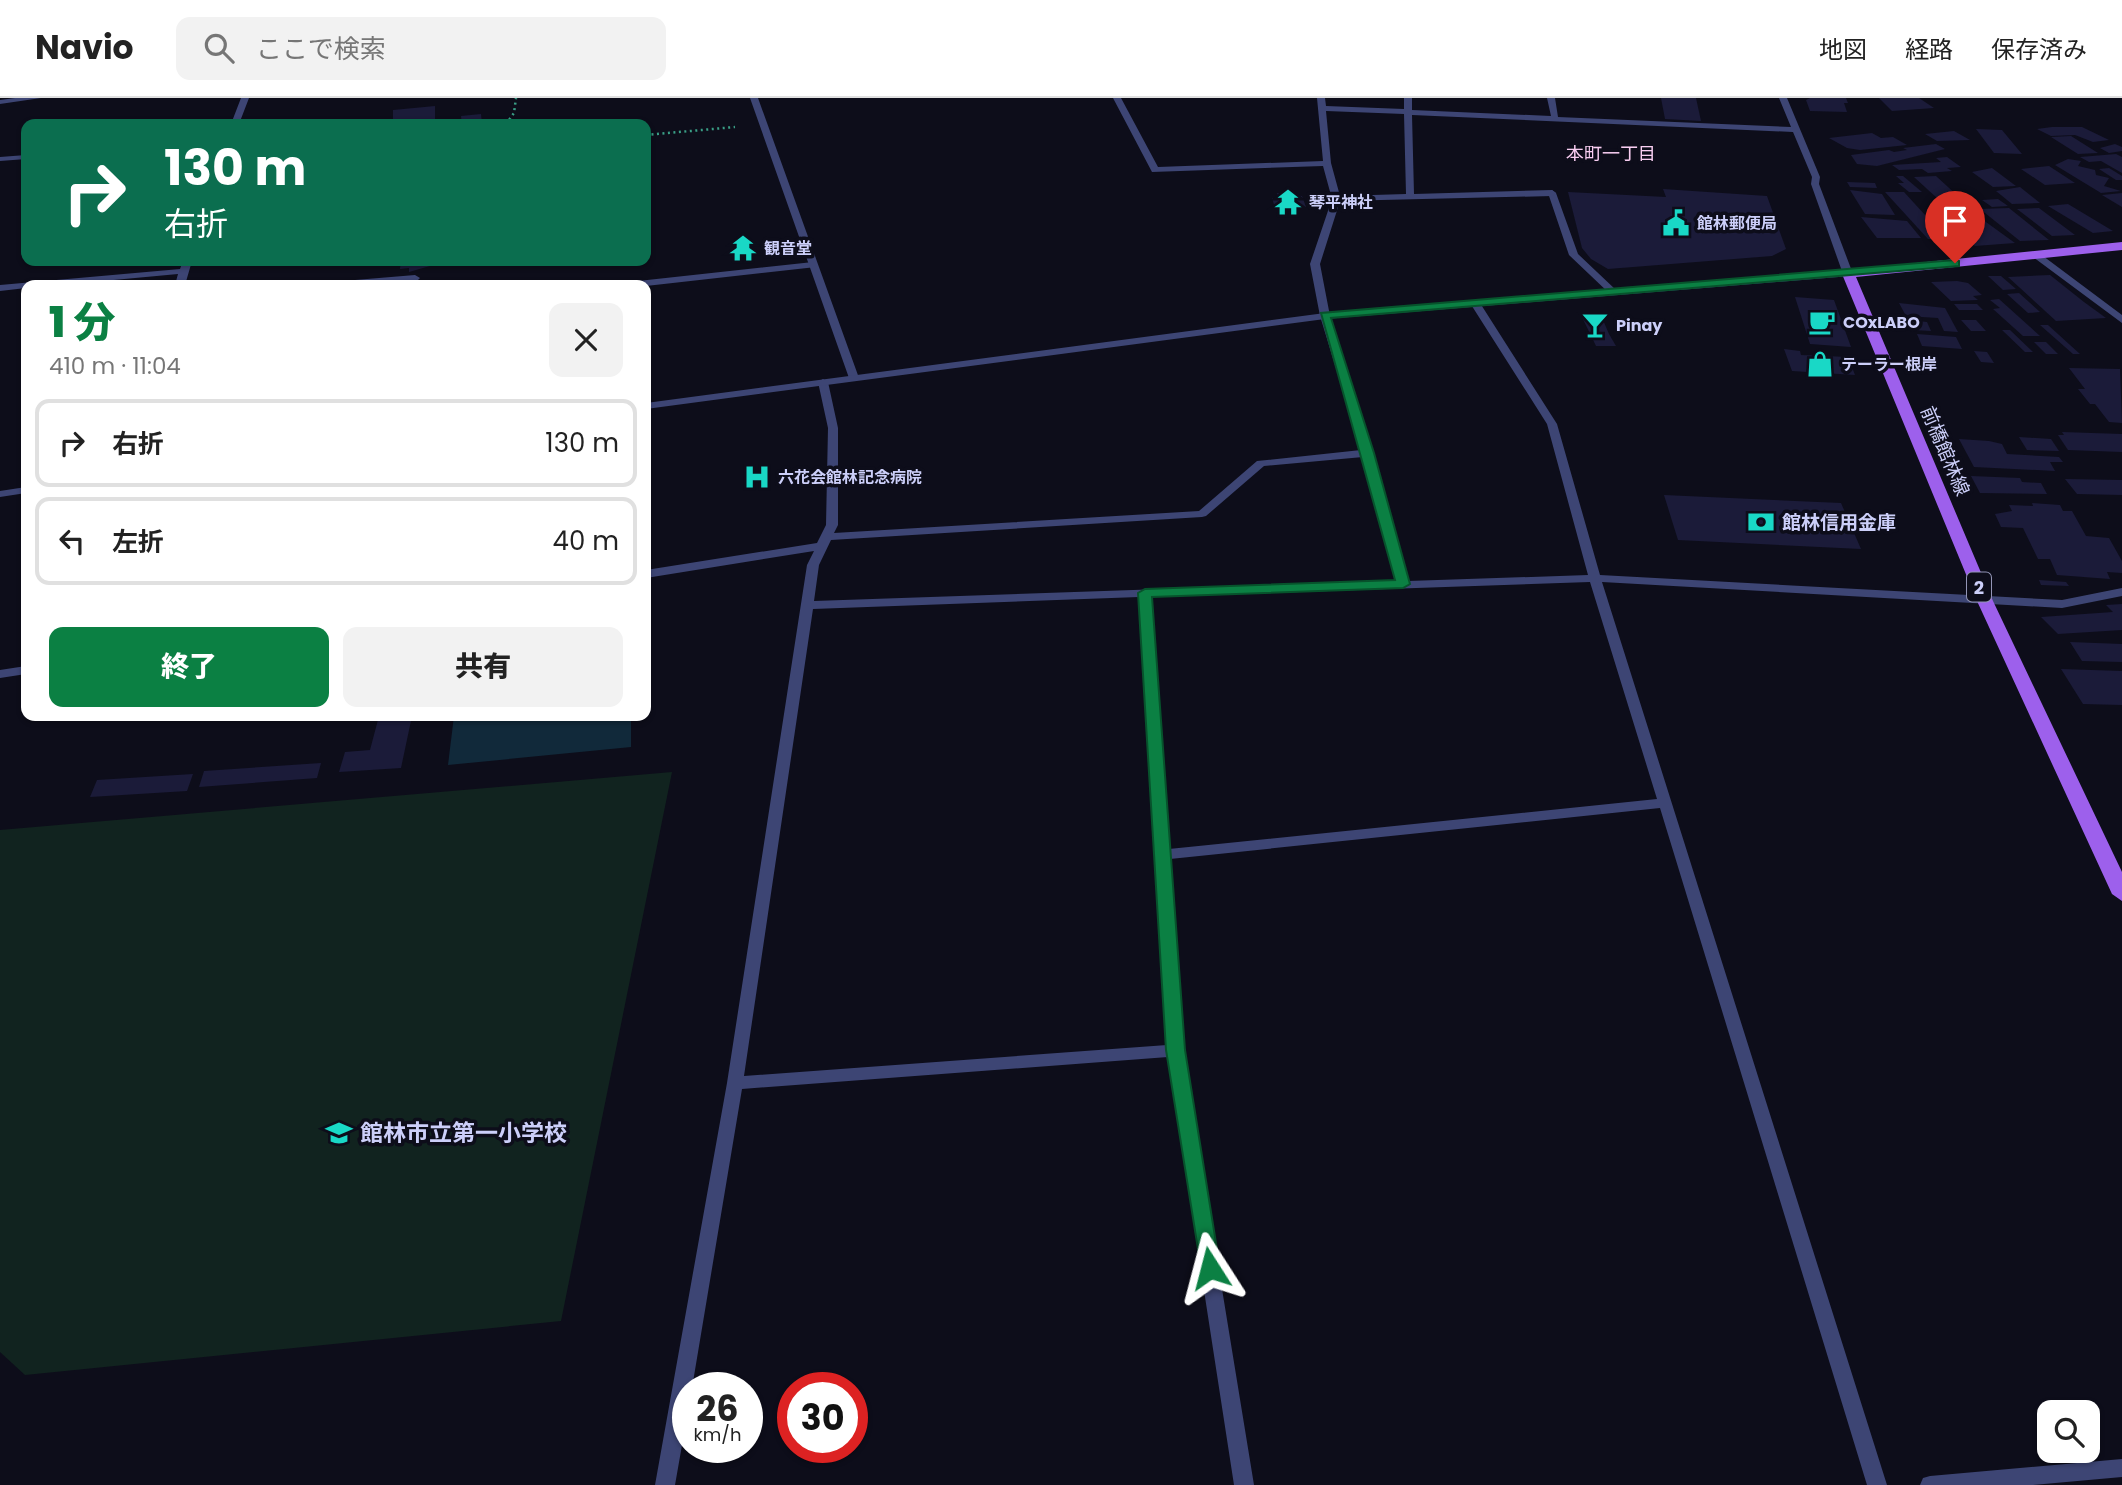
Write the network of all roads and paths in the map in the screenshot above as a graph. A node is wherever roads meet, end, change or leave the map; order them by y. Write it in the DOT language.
graph roads {
  1 [pos="37,98"];
  2 [pos="245,98"];
  3 [pos="516,98"];
  4 [pos="754,98"];
  5 [pos="1117,98"];
  6 [pos="1408,98"];
  7 [pos="1551,98"];
  8 [pos="1783,98"];
  9 [pos="0,102"];
  10 [pos="1321,103"];
  11 [pos="1410,112"];
  12 [pos="237,119"];
  13 [pos="509,119"];
  14 [pos="1555,119"];
  15 [pos="764,125"];
  16 [pos="1797,130"];
  17 [pos="651,135"];
  18 [pos="21,157"];
  19 [pos="0,159"];
  20 [pos="1327,163"];
  21 [pos="1410,197"];
  22 [pos="1336,199"];
  23 [pos="2122,246"];
  24 [pos="2036,255"];
  25 [pos="813,265"];
  26 [pos="186,266"];
  27 [pos="1848,274"];
  28 [pos="68,280"];
  29 [pos="651,283"];
  30 [pos="21,286"];
  31 [pos="0,288"];
  32 [pos="1613,292"];
  33 [pos="1475,303"];
  34 [pos="1325,316"];
  35 [pos="2122,320"];
  36 [pos="854,378"];
  37 [pos="823,382"];
  38 [pos="651,405"];
  39 [pos="1367,453"];
  40 [pos="21,492"];
  41 [pos="0,494"];
  42 [pos="824,542"];
  43 [pos="651,573"];
  44 [pos="1595,578"];
  45 [pos="1403,584"];
  46 [pos="2122,592"];
  47 [pos="1145,593"];
  48 [pos="1985,601"];
  49 [pos="808,605"];
  50 [pos="21,671"];
  51 [pos="0,674"];
  52 [pos="1665,803"];
  53 [pos="1162,855"];
  54 [pos="2122,894"];
  55 [pos="1175,1050"];
  56 [pos="735,1083"];
  57 [pos="2122,1468"];
  58 [pos="665,1485"];
  59 [pos="1244,1485"];
  60 [pos="1877,1485"];
  61 [pos="1930,1485"];
  1 -- 9 [label="street"];
  2 -- 12 [label="street"];
  3 -- 13 [label="path"];
  4 -- 15 [label="street"];
  5 -- 20 [label="street"];
  6 -- 11 [label="street"];
  7 -- 14 [label="street"];
  8 -- 16 [label="street"];
  10 -- 11 [label="street"];
  10 -- 20 [label="street"];
  11 -- 14 [label="street"];
  11 -- 21 [label="street"];
  14 -- 16 [label="street"];
  15 -- 17 [label="path"];
  15 -- 25 [label="street"];
  16 -- 27 [label="street"];
  18 -- 19 [label="street"];
  20 -- 22 [label="street"];
  21 -- 22 [label="street"];
  21 -- 32 [label="street"];
  22 -- 34 [label="street"];
  23 -- 24 [label="main road"];
  24 -- 27 [label="main road"];
  24 -- 35 [label="street"];
  25 -- 29 [label="street"];
  25 -- 36 [label="street"];
  26 -- 28 [label="street"];
  27 -- 32 [label="street"];
  27 -- 48 [label="main road, 前橋館林線 / 2"];
  30 -- 31 [label="street"];
  32 -- 33 [label="street"];
  33 -- 34 [label="street"];
  33 -- 44 [label="street"];
  34 -- 36 [label="street"];
  34 -- 39 [label="street"];
  36 -- 37 [label="street"];
  37 -- 38 [label="street"];
  37 -- 42 [label="street"];
  39 -- 42 [label="street"];
  39 -- 45 [label="street"];
  40 -- 41 [label="street"];
  42 -- 43 [label="street"];
  42 -- 49 [label="street"];
  44 -- 45 [label="street"];
  44 -- 48 [label="street"];
  44 -- 52 [label="street"];
  45 -- 47 [label="street"];
  46 -- 48 [label="street"];
  47 -- 49 [label="street"];
  47 -- 53 [label="street"];
  48 -- 54 [label="main road, 前橋館林線 / 2"];
  49 -- 56 [label="street"];
  50 -- 51 [label="street"];
  52 -- 53 [label="street"];
  52 -- 60 [label="street"];
  53 -- 55 [label="street"];
  55 -- 56 [label="street"];
  55 -- 59 [label="street"];
  56 -- 58 [label="street"];
  57 -- 61 [label="street"];
}
